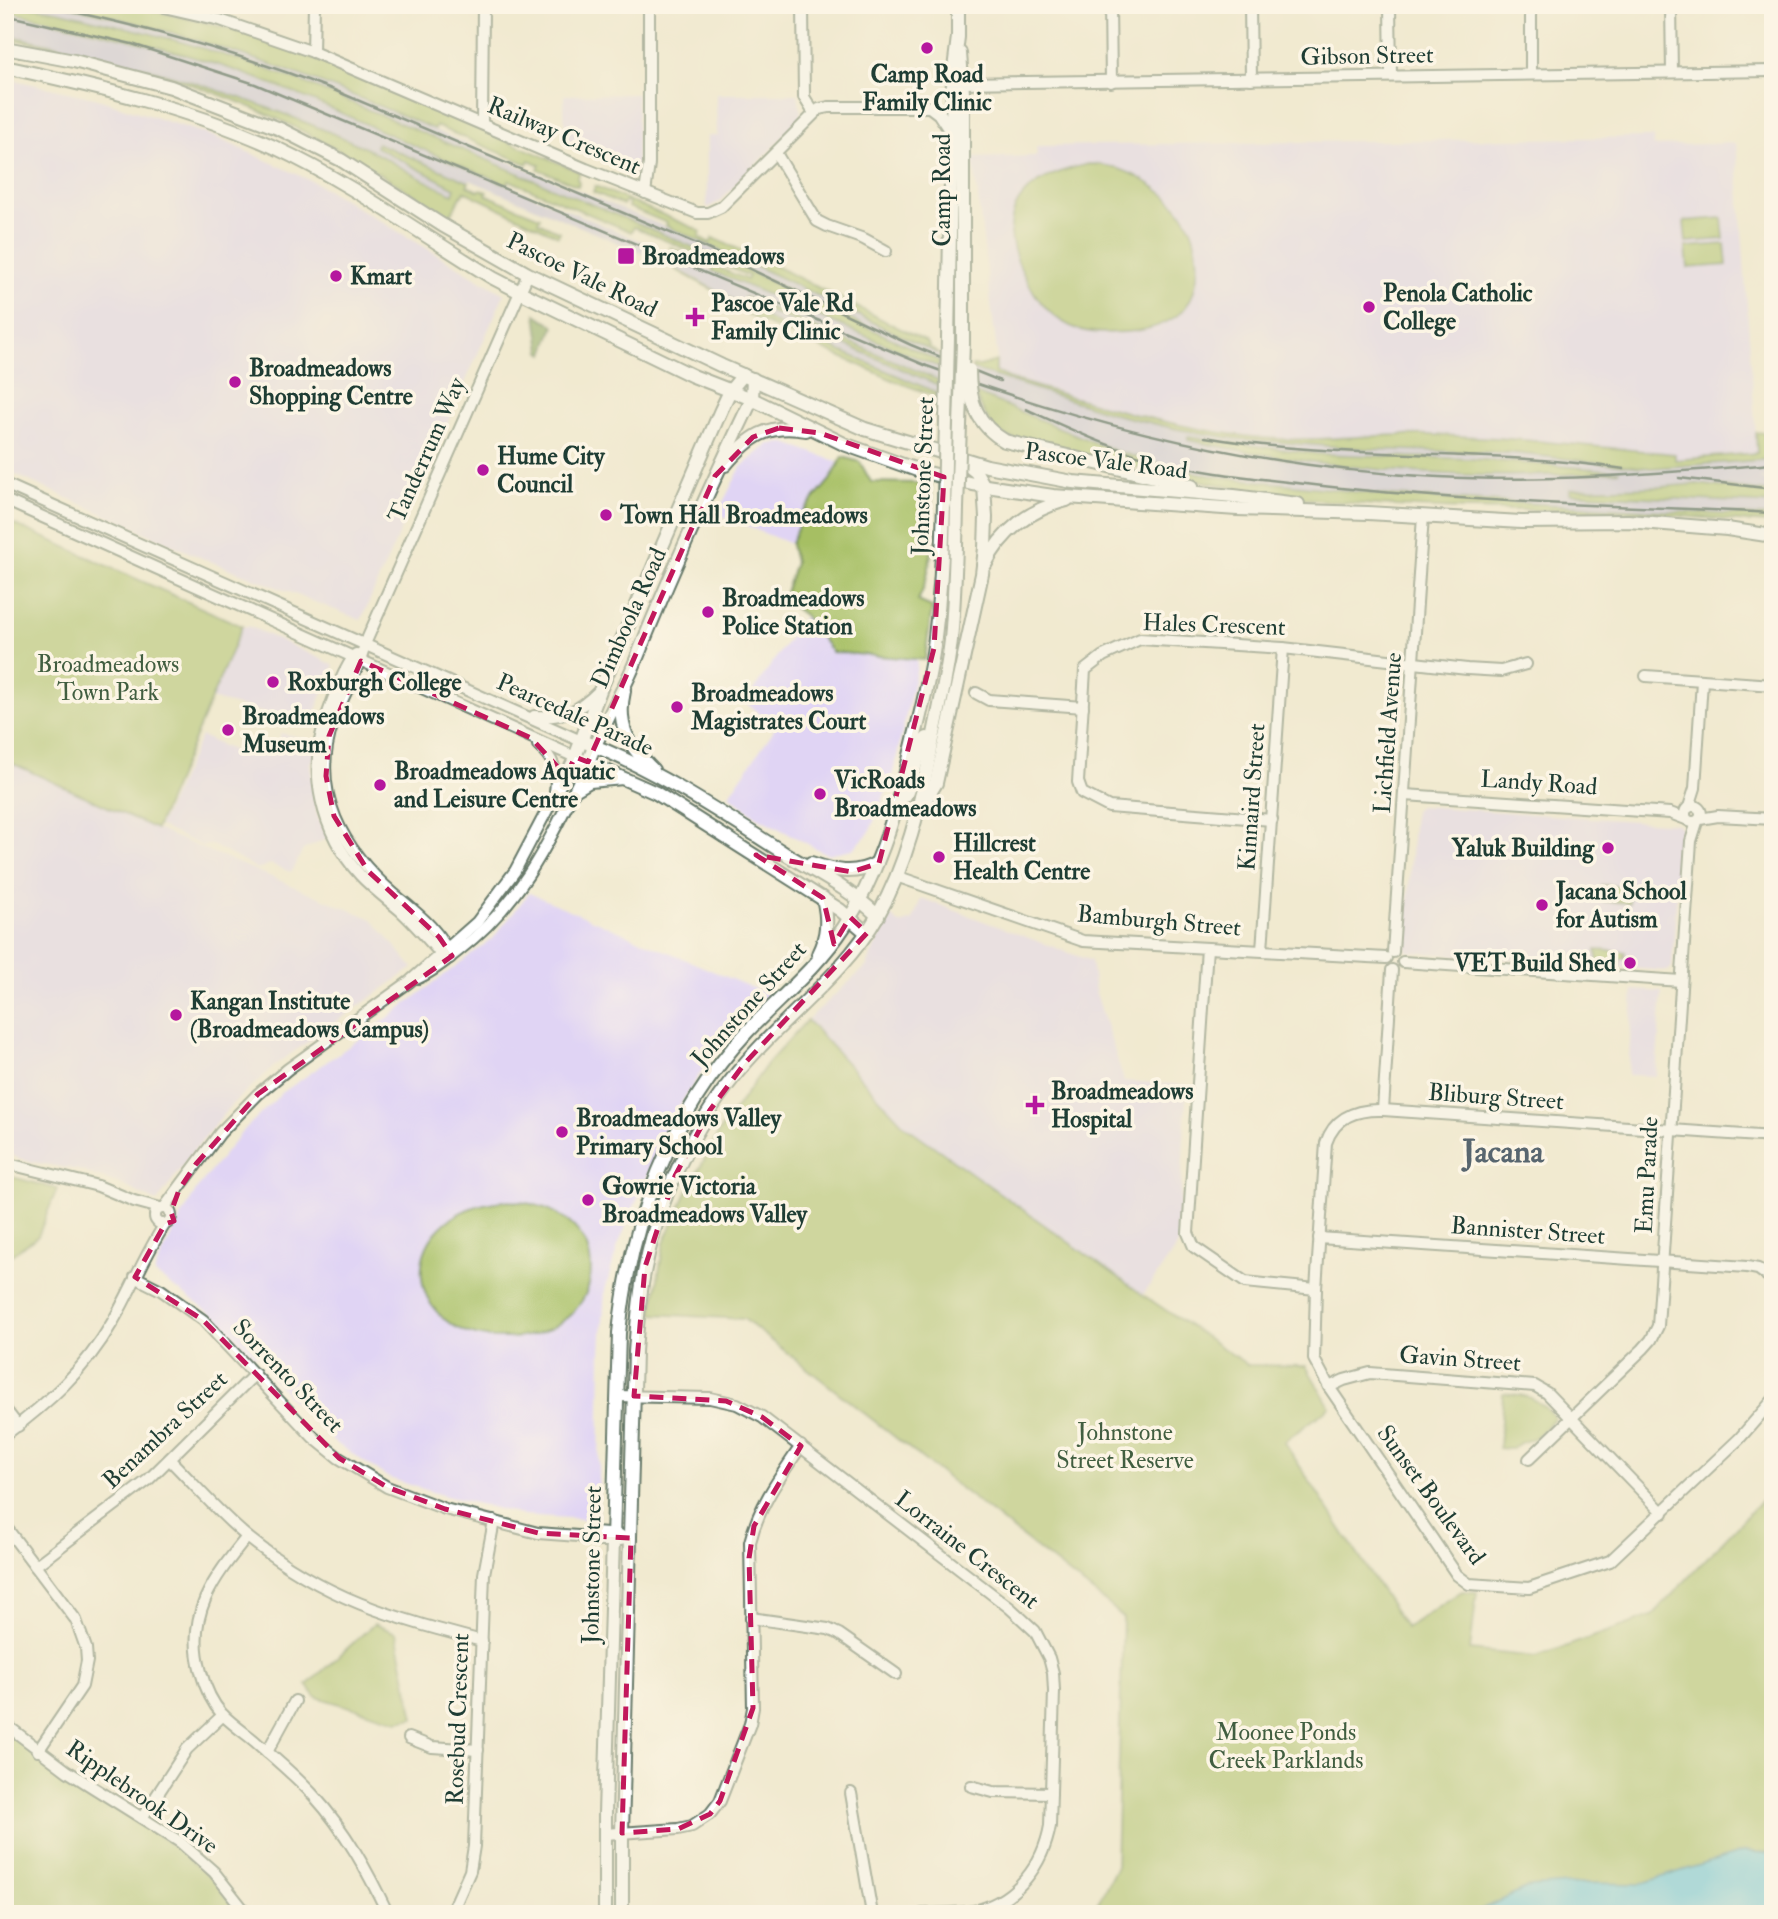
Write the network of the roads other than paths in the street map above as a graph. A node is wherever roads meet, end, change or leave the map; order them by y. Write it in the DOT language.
graph roads {
  1 [pos="155,5"];
  2 [pos="314,5"];
  3 [pos="483,5"];
  4 [pos="649,5"];
  5 [pos="803,5"];
  6 [pos="958,5"];
  7 [pos="1110,5"];
  8 [pos="1250,5"];
  9 [pos="1390,5"];
  10 [pos="1531,5"];
  11 [pos="1671,5"];
  12 [pos="5,48"];
  13 [pos="313,52"];
  14 [pos="5,67"];
  15 [pos="1773,71"];
  16 [pos="1672,72"];
  17 [pos="1531,74"];
  18 [pos="1391,76"];
  19 [pos="1251,79"];
  20 [pos="1111,82"];
  21 [pos="958,84"];
  22 [pos="931,107"];
  23 [pos="814,113"];
  24 [pos="482,124"];
  25 [pos="953,137"];
  26 [pos="776,153"];
  27 [pos="645,193"];
  28 [pos="886,251"];
  29 [pos="528,274"];
  30 [pos="520,292"];
  31 [pos="948,338"];
  32 [pos="963,343"];
  33 [pos="748,377"];
  34 [pos="730,391"];
  35 [pos="752,399"];
  36 [pos="820,433"];
  37 [pos="953,456"];
  38 [pos="715,476"];
  39 [pos="5,484"];
  40 [pos="984,486"];
  41 [pos="1234,496"];
  42 [pos="1077,498"];
  43 [pos="5,499"];
  44 [pos="1368,513"];
  45 [pos="1423,516"];
  46 [pos="1773,528"];
  47 [pos="1727,529"];
  48 [pos="1773,536"];
  49 [pos="982,574"];
  50 [pos="365,644"];
  51 [pos="1283,648"];
  52 [pos="357,659"];
  53 [pos="1414,662"];
  54 [pos="1526,664"];
  55 [pos="1646,676"];
  56 [pos="1702,681"];
  57 [pos="625,684"];
  58 [pos="1773,685"];
  59 [pos="601,688"];
  60 [pos="976,693"];
  61 [pos="1083,707"];
  62 [pos="524,715"];
  63 [pos="531,738"];
  64 [pos="932,740"];
  65 [pos="581,741"];
  66 [pos="594,746"];
  67 [pos="575,757"];
  68 [pos="588,762"];
  69 [pos="660,777"];
  70 [pos="629,779"];
  71 [pos="572,793"];
  72 [pos="1405,795"];
  73 [pos="554,802"];
  74 [pos="897,807"];
  75 [pos="1693,814"];
  76 [pos="730,819"];
  77 [pos="1272,820"];
  78 [pos="1773,820"];
  79 [pos="915,824"];
  80 [pos="721,835"];
  81 [pos="788,855"];
  82 [pos="878,863"];
  83 [pos="515,871"];
  84 [pos="896,876"];
  85 [pos="527,878"];
  86 [pos="823,898"];
  87 [pos="860,899"];
  88 [pos="878,916"];
  89 [pos="850,917"];
  90 [pos="867,933"];
  91 [pos="1207,948"];
  92 [pos="1262,950"];
  93 [pos="446,953"];
  94 [pos="1390,955"];
  95 [pos="1403,962"];
  96 [pos="1392,970"];
  97 [pos="808,973"];
  98 [pos="1681,981"];
  99 [pos="1383,1110"];
  100 [pos="1671,1130"];
  101 [pos="1773,1137"];
  102 [pos="5,1163"];
  103 [pos="162,1215"];
  104 [pos="1320,1238"];
  105 [pos="631,1252"];
  106 [pos="648,1256"];
  107 [pos="1663,1261"];
  108 [pos="135,1277"];
  109 [pos="1773,1280"];
  110 [pos="1315,1289"];
  111 [pos="255,1374"];
  112 [pos="1329,1387"];
  113 [pos="617,1396"];
  114 [pos="634,1396"];
  115 [pos="1773,1400"];
  116 [pos="5,1409"];
  117 [pos="1571,1418"];
  118 [pos="18,1426"];
  119 [pos="5,1435"];
  120 [pos="801,1446"];
  121 [pos="1529,1459"];
  122 [pos="170,1460"];
  123 [pos="1663,1513"];
  124 [pos="494,1521"];
  125 [pos="5,1526"];
  126 [pos="247,1537"];
  127 [pos="614,1537"];
  128 [pos="631,1538"];
  129 [pos="35,1566"];
  130 [pos="751,1618"];
  131 [pos="482,1641"];
  132 [pos="896,1674"];
  133 [pos="295,1701"];
  134 [pos="223,1715"];
  135 [pos="5,1724"];
  136 [pos="409,1738"];
  137 [pos="478,1750"];
  138 [pos="38,1751"];
  139 [pos="267,1752"];
  140 [pos="971,1786"];
  141 [pos="851,1793"];
  142 [pos="1051,1793"];
  143 [pos="142,1818"];
  144 [pos="622,1833"];
  145 [pos="605,1834"];
  146 [pos="247,1914"];
  147 [pos="388,1914"];
  148 [pos="451,1914"];
  149 [pos="605,1914"];
  150 [pos="622,1914"];
  151 [pos="872,1914"];
  152 [pos="922,1914"];
  1 -- 13 [label="street, Railway Crescent"];
  2 -- 13 [label="street"];
  3 -- 24 [label="street"];
  4 -- 27 [label="street"];
  5 -- 23 [label="street"];
  6 -- 21 [label="main road, Camp Road"];
  7 -- 20 [label="street"];
  8 -- 19 [label="street"];
  9 -- 18 [label="street"];
  10 -- 17 [label="street"];
  11 -- 16 [label="street"];
  12 -- 29 [label="main road, Pascoe Vale Road"];
  13 -- 24 [label="street, Railway Crescent"];
  14 -- 30 [label="main road, Pascoe Vale Road"];
  15 -- 16 [label="street, Gibson Street"];
  16 -- 17 [label="street, Gibson Street"];
  17 -- 18 [label="street, Gibson Street"];
  18 -- 19 [label="street, Gibson Street"];
  19 -- 20 [label="street, Gibson Street"];
  20 -- 21 [label="street, Gibson Street"];
  21 -- 22 [label="main road"];
  21 -- 25 [label="main road, Camp Road"];
  21 -- 32 [label="main road, Camp Road"];
  22 -- 23 [label="street"];
  22 -- 25 [label="main road"];
  23 -- 26 [label="street, Railway Crescent"];
  24 -- 27 [label="street, Railway Crescent"];
  25 -- 31 [label="main road, Camp Road"];
  26 -- 27 [label="street, Railway Crescent"];
  26 -- 28 [label="street"];
  29 -- 30 [label="street, Tanderrum Way"];
  29 -- 33 [label="main road, Pascoe Vale Road"];
  30 -- 34 [label="main road, Pascoe Vale Road"];
  30 -- 50 [label="street, Tanderrum Way"];
  31 -- 74 [label="main road, Johnstone Street, bridge"];
  32 -- 41 [label="main road, bridge"];
  32 -- 64 [label="main road, Johnstone Street, bridge"];
  33 -- 34 [label="main road, Dimboola Road"];
  33 -- 35 [label="main road, Dimboola Road"];
  33 -- 37 [label="main road, Pascoe Vale Road"];
  34 -- 35 [label="main road, Pascoe Vale Road"];
  34 -- 59 [label="main road, Dimboola Road"];
  35 -- 36 [label="main road, Pascoe Vale Road"];
  35 -- 38 [label="main road, Dimboola Road"];
  36 -- 38 [label="main road"];
  36 -- 40 [label="main road, Pascoe Vale Road"];
  37 -- 40 [label="main road"];
  37 -- 41 [label="main road, Pascoe Vale Road"];
  38 -- 57 [label="main road, Dimboola Road"];
  39 -- 50 [label="street, Pearcedale Parade"];
  40 -- 42 [label="main road, Pascoe Vale Road"];
  40 -- 49 [label="main road"];
  41 -- 44 [label="main road, Pascoe Vale Road"];
  42 -- 44 [label="main road, Pascoe Vale Road"];
  42 -- 49 [label="main road"];
  43 -- 52 [label="street, Pearcedale Parade"];
  44 -- 45 [label="main road, Pascoe Vale Road"];
  45 -- 47 [label="main road, Pascoe Vale Road"];
  45 -- 53 [label="street, Lichfield Avenue"];
  46 -- 47 [label="main road, Pascoe Vale Road"];
  47 -- 48 [label="main road, Pascoe Vale Road"];
  49 -- 79 [label="main road"];
  50 -- 52 [label="street, Tanderrum Way"];
  50 -- 62 [label="street, Pearcedale Parade"];
  51 -- 53 [label="street, Hales Crescent"];
  51 -- 61 [label="street, Hales Crescent"];
  51 -- 77 [label="street, Kinnaird Street"];
  52 -- 63 [label="street, Pearcedale Parade"];
  52 -- 93 [label="street, Tanderrum Way"];
  53 -- 54 [label="street, Hales Crescent"];
  53 -- 72 [label="street, Lichfield Avenue"];
  55 -- 56 [label="street"];
  56 -- 58 [label="street"];
  56 -- 75 [label="street, Emu Parade"];
  57 -- 66 [label="main road, Dimboola Road"];
  57 -- 69 [label="main road"];
  59 -- 62 [label="street"];
  59 -- 65 [label="main road, Dimboola Road"];
  60 -- 61 [label="street"];
  61 -- 77 [label="street, Hales Crescent"];
  62 -- 65 [label="street, Pearcedale Parade"];
  63 -- 67 [label="street, Pearcedale Parade"];
  63 -- 73 [label="street"];
  64 -- 74 [label="main road"];
  64 -- 79 [label="main road, Johnstone Street"];
  65 -- 66 [label="main road, Pearcedale Parade"];
  65 -- 67 [label="main road, Dimboola Road"];
  66 -- 68 [label="main road, Dimboola Road"];
  66 -- 69 [label="main road, Pearcedale Parade"];
  67 -- 68 [label="main road, Pearcedale Parade"];
  67 -- 73 [label="street, Dimboola Road"];
  68 -- 70 [label="main road, Pearcedale Parade"];
  68 -- 71 [label="street, Dimboola Road"];
  69 -- 76 [label="main road, Pearcedale Parade"];
  70 -- 71 [label="street"];
  70 -- 80 [label="main road, Pearcedale Parade"];
  71 -- 85 [label="street, Dimboola Road"];
  72 -- 75 [label="street, Landy Road"];
  72 -- 94 [label="street, Lichfield Avenue"];
  73 -- 83 [label="street, Dimboola Road"];
  74 -- 82 [label="main road, Johnstone Street"];
  75 -- 78 [label="street, Landy Road"];
  75 -- 98 [label="street, Emu Parade"];
  76 -- 80 [label="main road"];
  76 -- 81 [label="main road, Pearcedale Parade"];
  77 -- 92 [label="street, Kinnaird Street"];
  79 -- 84 [label="main road, Johnstone Street"];
  80 -- 86 [label="main road, Pearcedale Parade"];
  81 -- 82 [label="main road"];
  81 -- 87 [label="main road, Pearcedale Parade"];
  82 -- 87 [label="main road, Johnstone Street"];
  83 -- 85 [label="street"];
  83 -- 93 [label="street, Dimboola Road"];
  84 -- 88 [label="main road, Johnstone Street"];
  84 -- 91 [label="street, Bamburgh Street"];
  85 -- 93 [label="street, Dimboola Road"];
  86 -- 89 [label="main road, Pearcedale Parade"];
  86 -- 97 [label="main road"];
  87 -- 88 [label="main road, Pearcedale Parade"];
  87 -- 89 [label="main road, Johnstone Street"];
  88 -- 90 [label="main road, Johnstone Street"];
  89 -- 90 [label="main road, Pearcedale Parade"];
  89 -- 97 [label="main road, Johnstone Street"];
  90 -- 106 [label="main road, Johnstone Street"];
  91 -- 92 [label="street, Bamburgh Street"];
  91 -- 110 [label="street"];
  92 -- 94 [label="street, Bamburgh Street"];
  93 -- 103 [label="street, Dimboola Road"];
  94 -- 95 [label="street"];
  94 -- 96 [label="street"];
  95 -- 96 [label="street"];
  95 -- 98 [label="street"];
  96 -- 99 [label="street"];
  97 -- 105 [label="main road, Johnstone Street"];
  98 -- 100 [label="street, Emu Parade"];
  99 -- 100 [label="street, Bliburg Street"];
  99 -- 104 [label="street, Bliburg Street"];
  100 -- 101 [label="street, Bliburg Street"];
  100 -- 107 [label="street, Emu Parade"];
  102 -- 103 [label="street"];
  103 -- 108 [label="street, Dimboola Road"];
  104 -- 107 [label="street, Bannister Street"];
  104 -- 110 [label="street, Sunset Boulevard"];
  105 -- 106 [label="main road"];
  105 -- 113 [label="main road, Johnstone Street"];
  106 -- 114 [label="main road, Johnstone Street"];
  107 -- 109 [label="street, Bannister Street"];
  107 -- 117 [label="street, Emu Parade"];
  108 -- 111 [label="street, Sorrento Street"];
  108 -- 118 [label="street, Dimboola Road"];
  110 -- 112 [label="street, Sunset Boulevard"];
  111 -- 122 [label="street, Benambra Street"];
  111 -- 124 [label="street, Sorrento Street"];
  112 -- 117 [label="street, Gavin Street"];
  112 -- 123 [label="street, Sunset Boulevard"];
  113 -- 114 [label="street, Lorraine Crescent"];
  113 -- 127 [label="main road, Johnstone Street"];
  114 -- 120 [label="street, Lorraine Crescent"];
  114 -- 128 [label="main road, Johnstone Street"];
  115 -- 123 [label="street, Sunset Boulevard"];
  116 -- 118 [label="street"];
  117 -- 121 [label="street, Emu Parade"];
  117 -- 123 [label="street, Gavin Street"];
  118 -- 119 [label="street, Dimboola Road"];
  120 -- 130 [label="street"];
  120 -- 142 [label="street, Lorraine Crescent"];
  122 -- 126 [label="street"];
  122 -- 129 [label="street, Benambra Street"];
  124 -- 127 [label="street, Sorrento Street"];
  124 -- 131 [label="street, Rosebud Crescent"];
  125 -- 129 [label="street"];
  126 -- 131 [label="street"];
  126 -- 134 [label="street"];
  127 -- 128 [label="street, Sorrento Street"];
  127 -- 145 [label="main road, Johnstone Street"];
  128 -- 144 [label="main road, Johnstone Street"];
  129 -- 138 [label="street"];
  130 -- 132 [label="street"];
  130 -- 144 [label="street"];
  131 -- 137 [label="street, Rosebud Crescent"];
  133 -- 139 [label="street"];
  134 -- 139 [label="street"];
  134 -- 143 [label="street"];
  135 -- 138 [label="street, Ripplebrook Drive"];
  136 -- 137 [label="street"];
  137 -- 148 [label="street, Rosebud Crescent"];
  138 -- 143 [label="street, Ripplebrook Drive"];
  139 -- 147 [label="street"];
  140 -- 142 [label="street"];
  141 -- 151 [label="street"];
  142 -- 152 [label="street, Lorraine Crescent"];
  143 -- 146 [label="street, Ripplebrook Drive"];
  144 -- 145 [label="street"];
  144 -- 150 [label="main road, Johnstone Street"];
  145 -- 149 [label="main road, Johnstone Street"];
}
